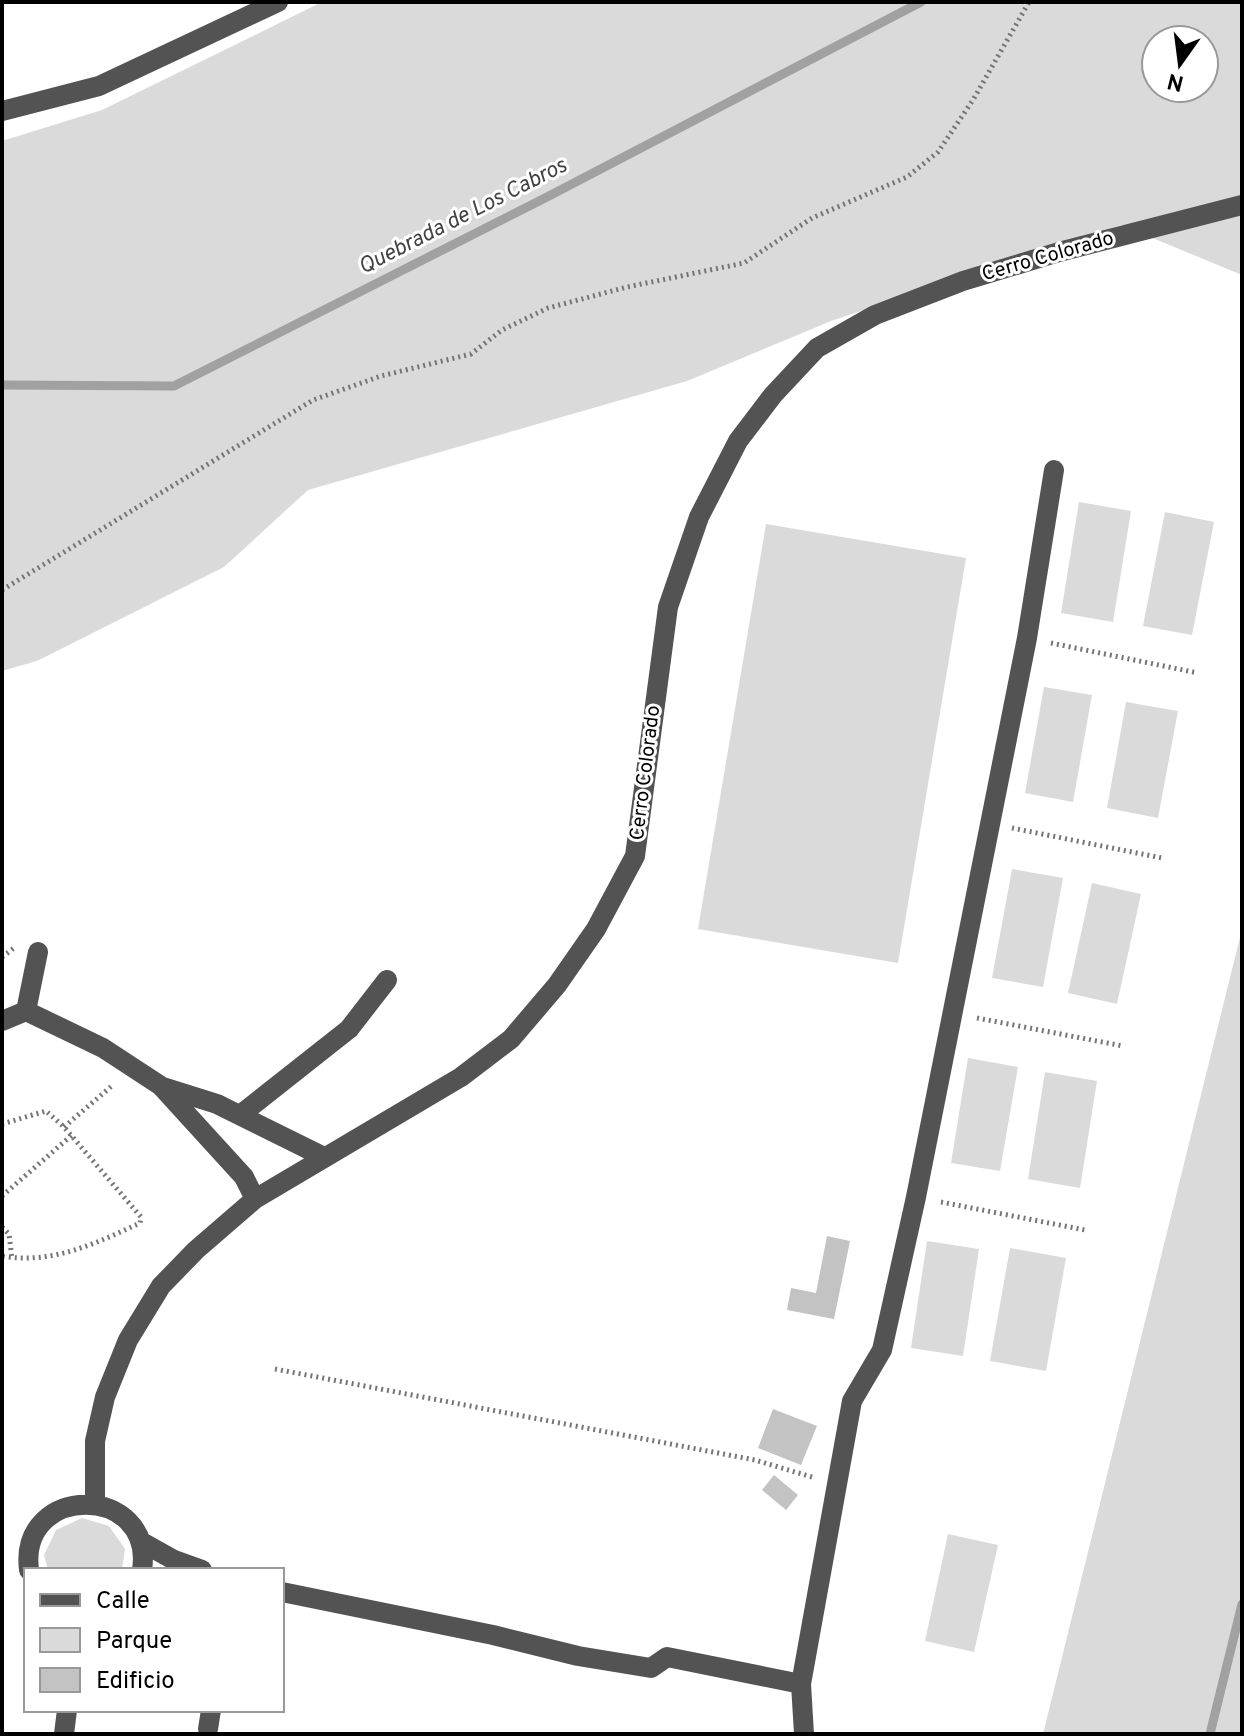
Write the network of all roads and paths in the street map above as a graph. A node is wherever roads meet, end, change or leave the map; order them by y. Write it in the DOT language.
graph roads {
  1 [pos="278,2"];
  2 [pos="1029,2"];
  3 [pos="2,111"];
  4 [pos="1242,205"];
  5 [pos="1054,470"];
  6 [pos="2,590"];
  7 [pos="1027,638"];
  8 [pos="1198,673"];
  9 [pos="991,824"];
  10 [pos="1162,858"];
  11 [pos="38,952"];
  12 [pos="387,980"];
  13 [pos="26,1011"];
  14 [pos="952,1013"];
  15 [pos="2,1021"];
  16 [pos="1123,1046"];
  17 [pos="133,1067"];
  18 [pos="161,1086"];
  19 [pos="240,1115"];
  20 [pos="2,1124"];
  21 [pos="64,1127"];
  22 [pos="72,1135"];
  23 [pos="324,1157"];
  24 [pos="2,1196"];
  25 [pos="916,1197"];
  26 [pos="255,1199"];
  27 [pos="2,1227"];
  28 [pos="1085,1230"];
  29 [pos="2,1256"];
  30 [pos="12,1258"];
  31 [pos="275,1369"];
  32 [pos="816,1491"];
  33 [pos="95,1504"];
  34 [pos="140,1541"];
  35 [pos="29,1568"];
  36 [pos="142,1568"];
  37 [pos="196,1568"];
  38 [pos="284,1592"];
  39 [pos="801,1684"];
  40 [pos="67,1712"];
  41 [pos="64,1734"];
  42 [pos="804,1734"];
  1 -- 3 [label="street"];
  2 -- 6 [label="path"];
  4 -- 23 [label="street, Cerro Colorado"];
  5 -- 7 [label="street"];
  7 -- 8 [label="path"];
  7 -- 9 [label="street"];
  9 -- 10 [label="path"];
  9 -- 14 [label="street"];
  11 -- 13 [label="street"];
  12 -- 19 [label="street"];
  13 -- 15 [label="street"];
  13 -- 17 [label="street"];
  14 -- 16 [label="path"];
  14 -- 25 [label="street"];
  17 -- 18 [label="street"];
  17 -- 21 [label="path"];
  18 -- 19 [label="street"];
  18 -- 26 [label="street"];
  19 -- 23 [label="street"];
  20 -- 21 [label="path"];
  21 -- 22 [label="path"];
  22 -- 24 [label="path"];
  22 -- 30 [label="path"];
  23 -- 26 [label="street, Cerro Colorado"];
  25 -- 28 [label="path"];
  25 -- 39 [label="street"];
  26 -- 33 [label="street, Cerro Colorado"];
  27 -- 30 [label="path"];
  29 -- 30 [label="path"];
  31 -- 32 [label="path"];
  33 -- 34 [label="street"];
  33 -- 35 [label="street"];
  34 -- 36 [label="street"];
  34 -- 37 [label="street"];
  38 -- 39 [label="street"];
  39 -- 42 [label="street"];
  40 -- 41 [label="street"];
}
